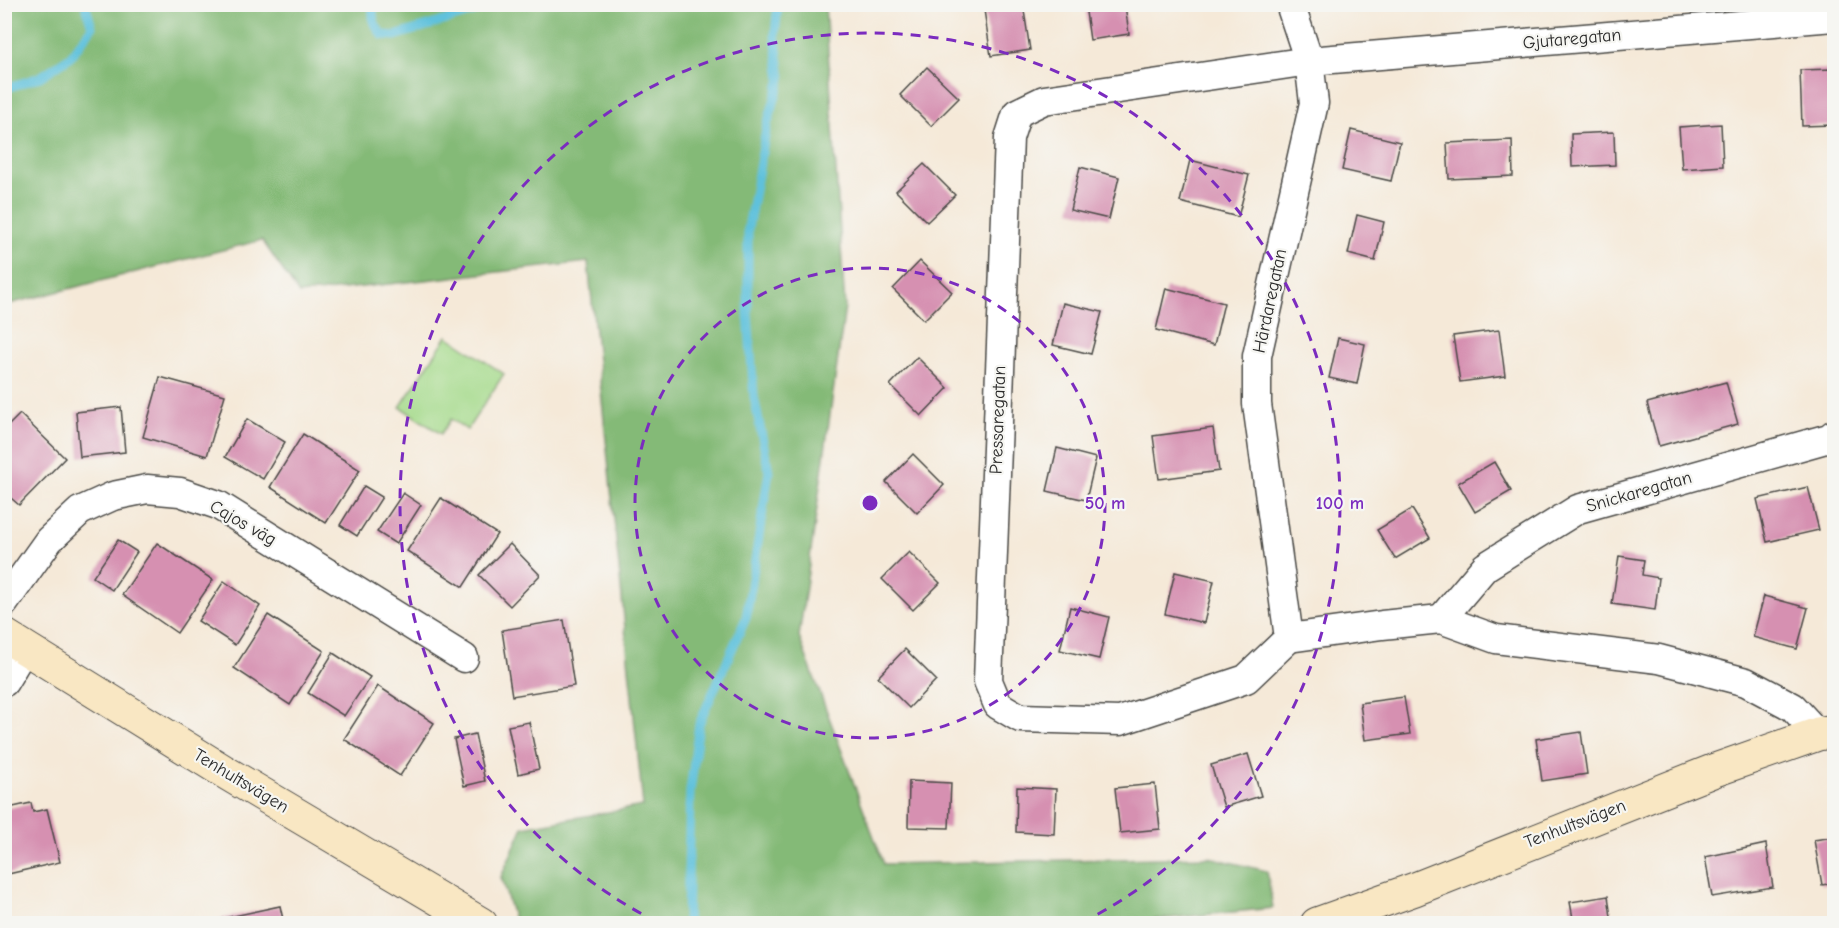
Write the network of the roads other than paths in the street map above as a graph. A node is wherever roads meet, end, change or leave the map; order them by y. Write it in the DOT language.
graph roads {
  1 [pos="1290,4"];
  2 [pos="1834,17"];
  3 [pos="1309,61"];
  4 [pos="1834,434"];
  5 [pos="4,603"];
  6 [pos="1441,619"];
  7 [pos="1289,638"];
  8 [pos="15,641"];
  9 [pos="464,658"];
  10 [pos="4,682"];
  11 [pos="1826,733"];
  12 [pos="481,924"];
  13 [pos="1317,924"];
  1 -- 3 [label="street, Härdaregatan"];
  2 -- 3 [label="street, Gjutaregatan"];
  3 -- 7 [label="street, Härdaregatan"];
  3 -- 7 [label="street, Pressaregatan"];
  4 -- 6 [label="street, Snickaregatan"];
  5 -- 9 [label="street, Cajos väg"];
  6 -- 7 [label="street"];
  6 -- 11 [label="street"];
  8 -- 10 [label="street"];
  8 -- 12 [label="street, Tenhultsvägen"];
  11 -- 13 [label="street, Tenhultsvägen"];
}
